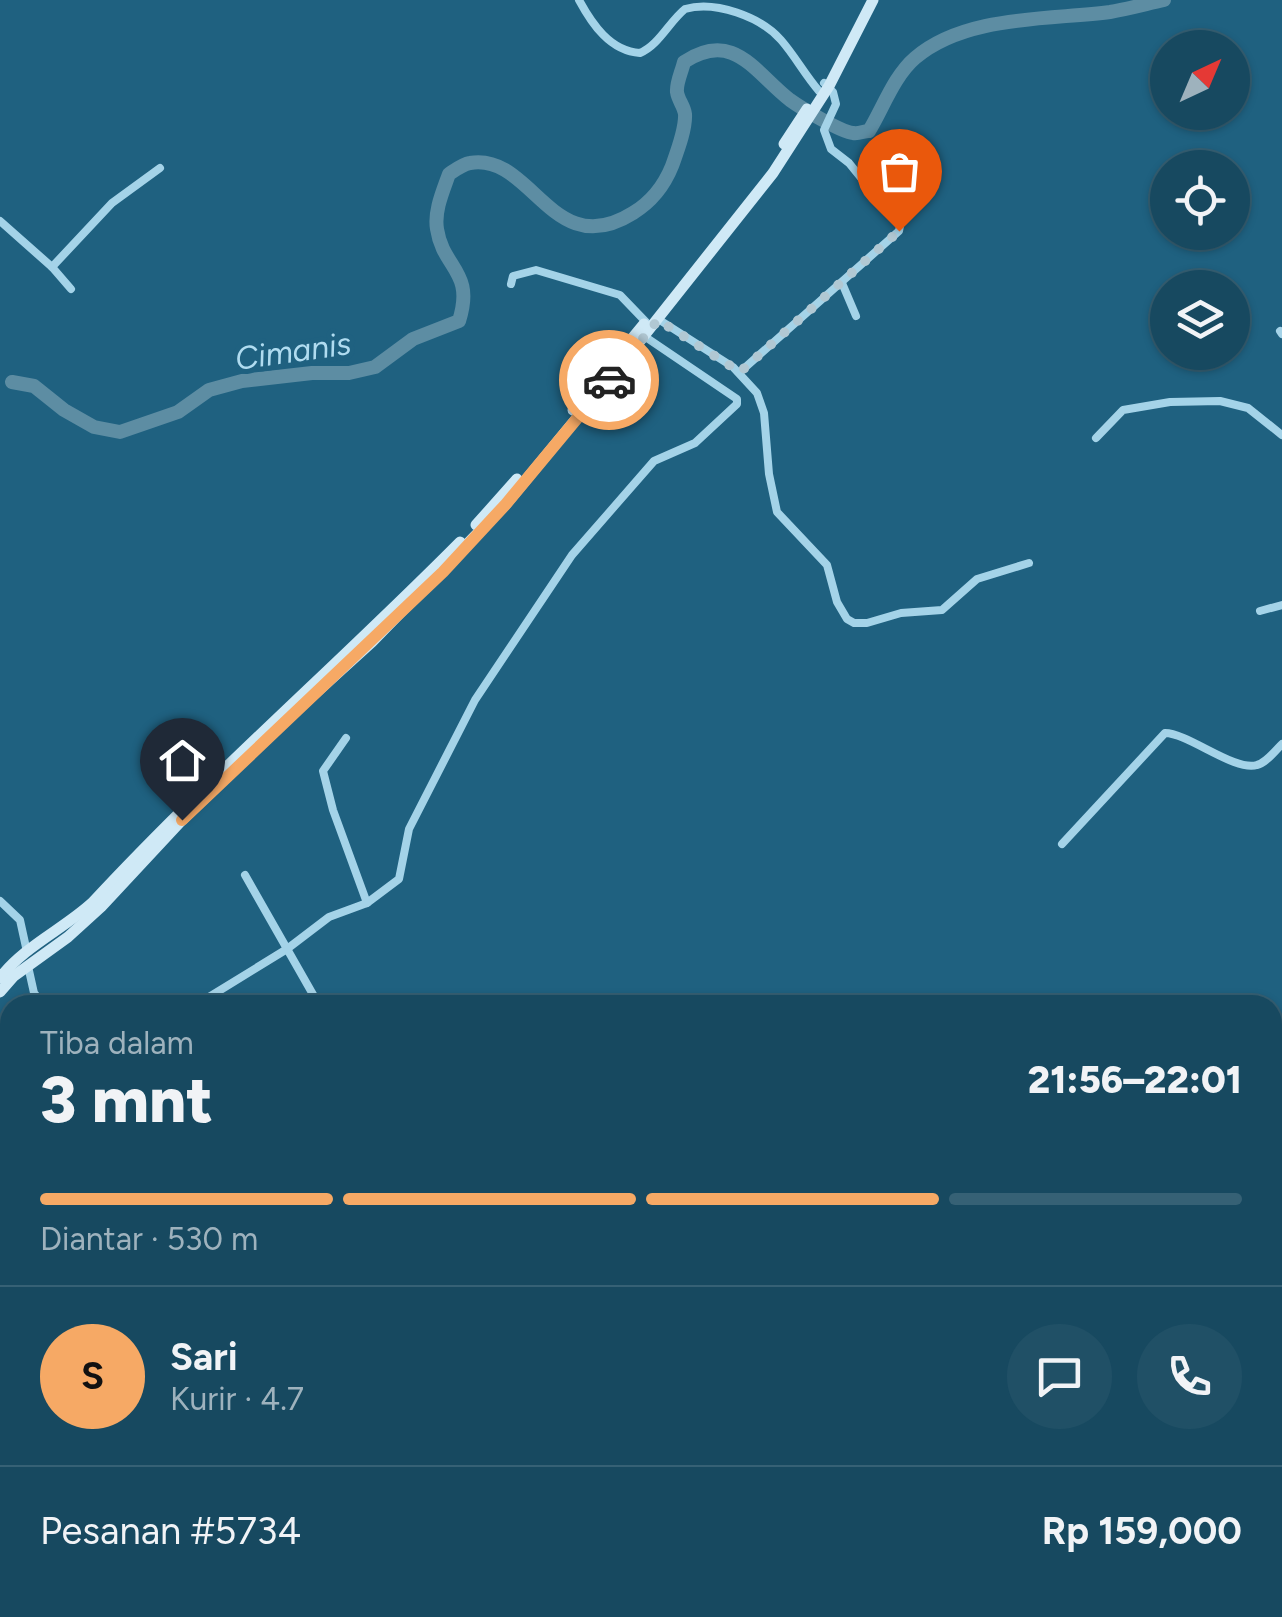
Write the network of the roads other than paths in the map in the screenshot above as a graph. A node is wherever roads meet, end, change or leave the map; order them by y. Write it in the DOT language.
graph roads {
  1 [pos="578,0"];
  2 [pos="870,0"];
  3 [pos="822,91"];
  4 [pos="160,168"];
  5 [pos="0,221"];
  6 [pos="52,268"];
  7 [pos="842,283"];
  8 [pos="511,284"];
  9 [pos="71,289"];
  10 [pos="856,316"];
  11 [pos="652,321"];
  12 [pos="644,336"];
  13 [pos="740,372"];
  14 [pos="1282,435"];
  15 [pos="1096,438"];
  16 [pos="1030,563"];
  17 [pos="1282,605"];
  18 [pos="1260,611"];
  19 [pos="346,738"];
  20 [pos="1282,744"];
  21 [pos="1062,844"];
  22 [pos="244,875"];
  23 [pos="0,892"];
  24 [pos="1,902"];
  25 [pos="366,902"];
  26 [pos="287,949"];
  27 [pos="28,958"];
  28 [pos="0,978"];
  29 [pos="0,992"];
  30 [pos="36,995"];
  31 [pos="212,995"];
  32 [pos="313,995"];
  1 -- 3 [label="street"];
  2 -- 3 [label="main road"];
  3 -- 7 [label="street"];
  3 -- 11 [label="main road"];
  4 -- 6 [label="street"];
  5 -- 6 [label="street"];
  6 -- 9 [label="street"];
  7 -- 10 [label="street"];
  7 -- 13 [label="street"];
  8 -- 11 [label="street"];
  11 -- 12 [label="main road"];
  11 -- 13 [label="street"];
  11 -- 27 [label="main road"];
  12 -- 25 [label="street"];
  12 -- 27 [label="main road"];
  13 -- 16 [label="street"];
  14 -- 15 [label="street"];
  17 -- 18 [label="street"];
  19 -- 25 [label="street"];
  20 -- 21 [label="street"];
  22 -- 26 [label="street"];
  23 -- 24 [label="street"];
  24 -- 27 [label="street"];
  25 -- 26 [label="street"];
  26 -- 31 [label="street"];
  26 -- 32 [label="street"];
  27 -- 28 [label="main road"];
  27 -- 29 [label="main road"];
  27 -- 30 [label="street"];
}
